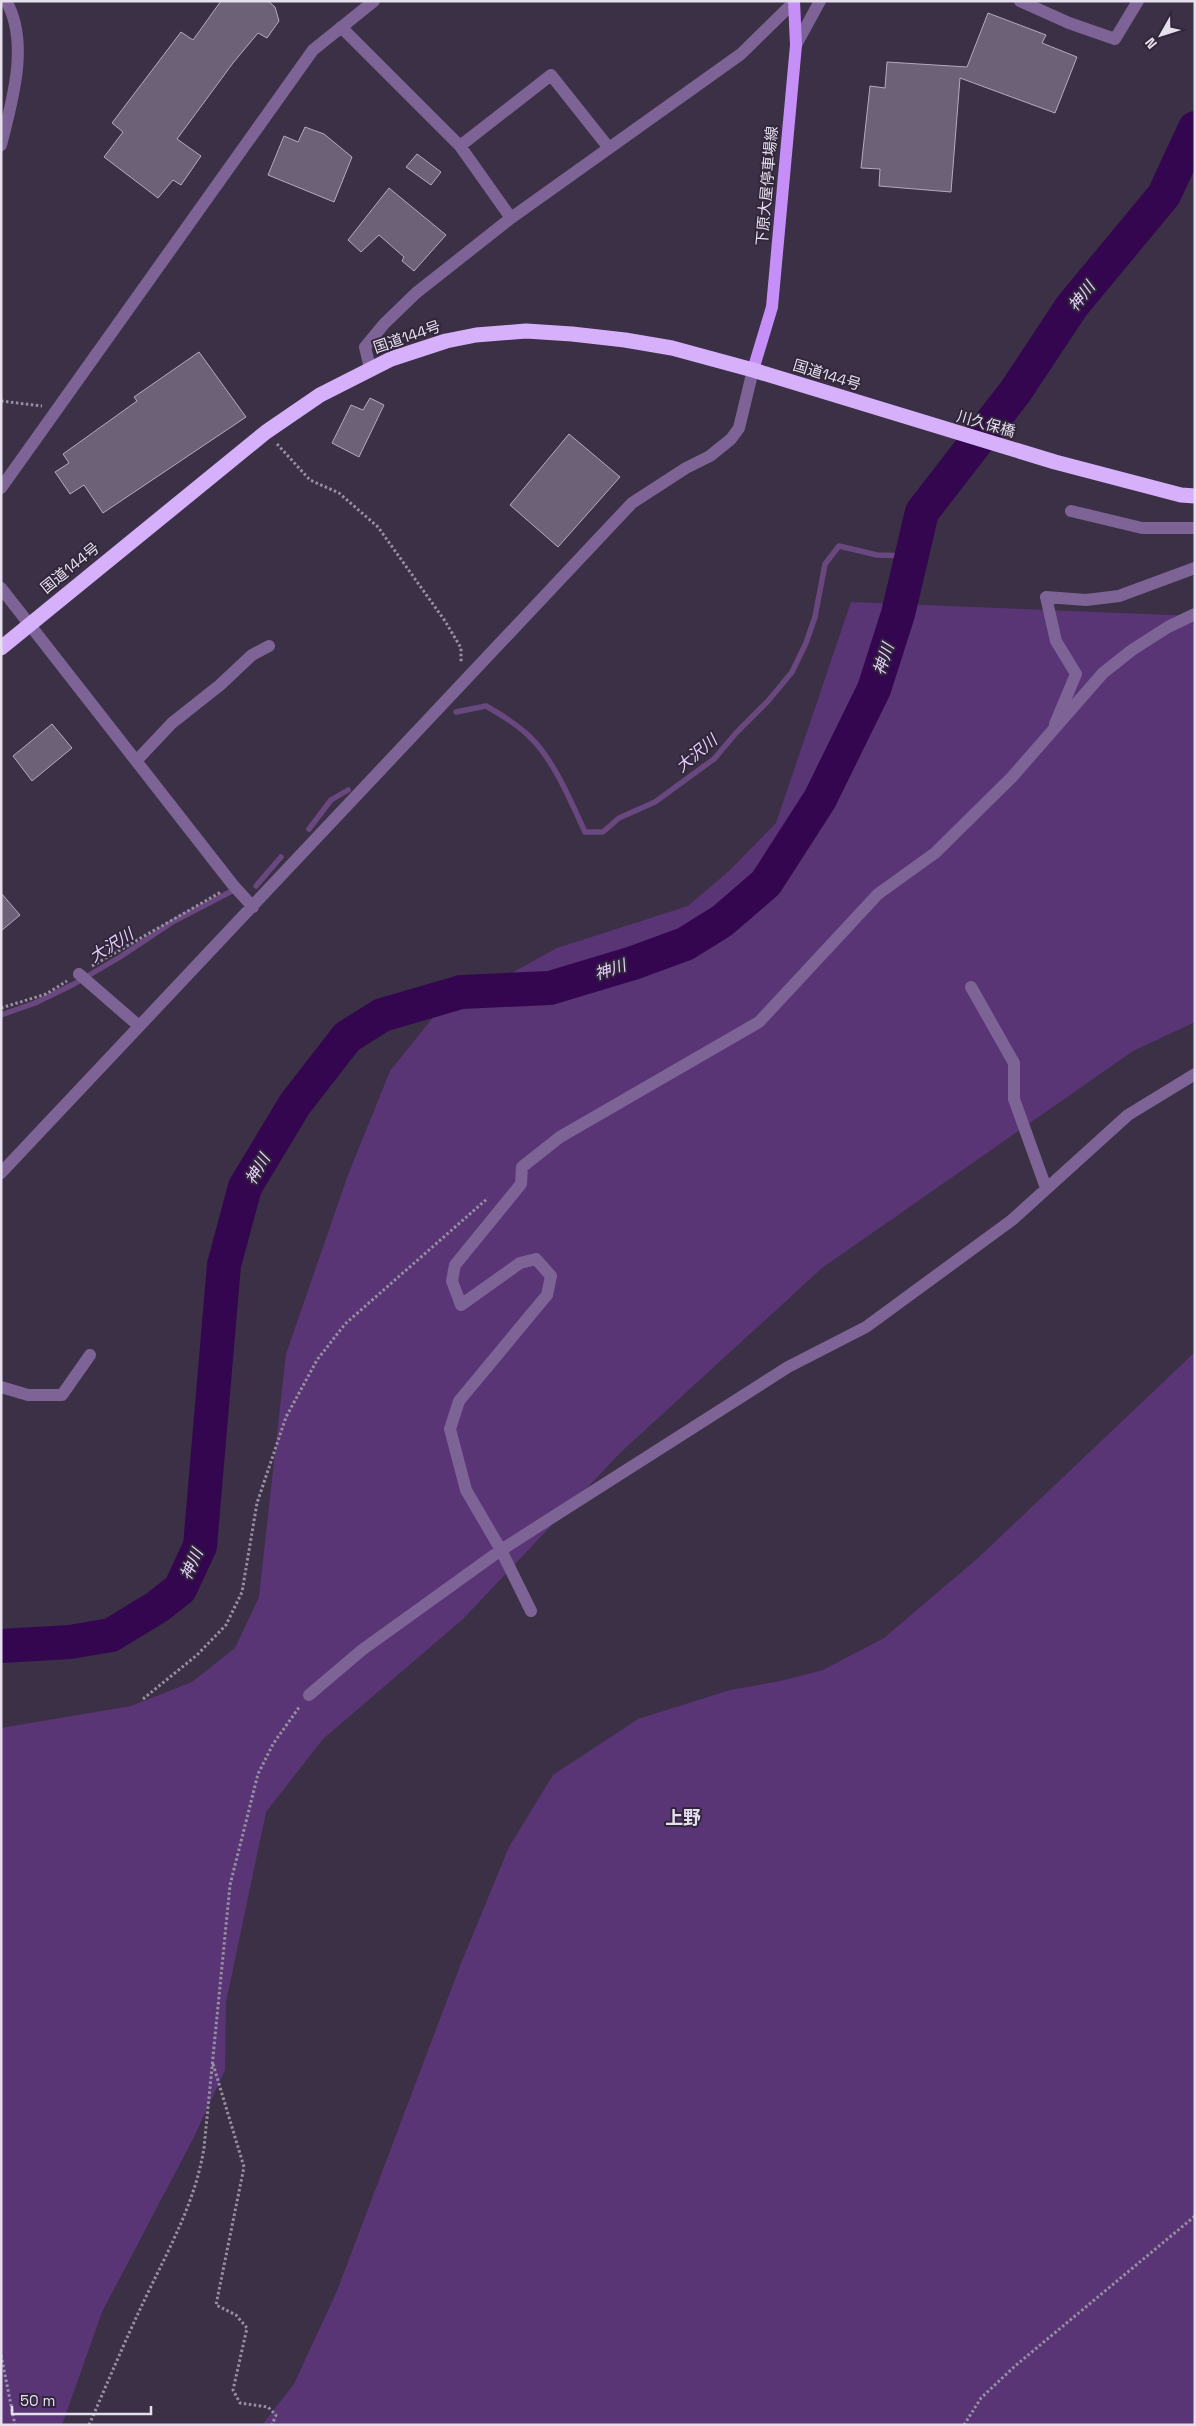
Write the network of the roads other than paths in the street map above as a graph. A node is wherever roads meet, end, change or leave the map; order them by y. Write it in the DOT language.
graph roads {
  1 [pos="6,1"];
  2 [pos="374,1"];
  3 [pos="794,1"];
  4 [pos="820,1"];
  5 [pos="1020,1"];
  6 [pos="1138,1"];
  7 [pos="341,27"];
  8 [pos="796,45"];
  9 [pos="1,145"];
  10 [pos="460,146"];
  11 [pos="609,148"];
  12 [pos="511,218"];
  13 [pos="370,368"];
  14 [pos="753,370"];
  15 [pos="907,418"];
  16 [pos="1,488"];
  17 [pos="1195,496"];
  18 [pos="1071,511"];
  19 [pos="1195,528"];
  20 [pos="1195,568"];
  21 [pos="1,588"];
  22 [pos="1195,614"];
  23 [pos="29,624"];
  24 [pos="269,646"];
  25 [pos="1,648"];
  26 [pos="1051,734"];
  27 [pos="137,760"];
  28 [pos="253,907"];
  29 [pos="83,977"];
  30 [pos="971,987"];
  31 [pos="139,1026"];
  32 [pos="1195,1074"];
  33 [pos="1,1172"];
  34 [pos="1046,1188"];
  35 [pos="90,1355"];
  36 [pos="1,1387"];
  37 [pos="501,1550"];
  38 [pos="532,1611"];
  39 [pos="309,1695"];
  1 -- 9 [label="street"];
  2 -- 7 [label="street"];
  3 -- 8 [label="main road, 下原大屋停車場線"];
  3 -- 11 [label="street"];
  4 -- 8 [label="street"];
  5 -- 6 [label="street"];
  7 -- 10 [label="street"];
  7 -- 16 [label="street"];
  8 -- 14 [label="main road, 下原大屋停車場線"];
  10 -- 11 [label="street"];
  10 -- 12 [label="street"];
  11 -- 12 [label="street"];
  12 -- 13 [label="street"];
  13 -- 14 [label="highway, 国道144号"];
  13 -- 23 [label="highway, 国道144号"];
  14 -- 15 [label="highway, 国道144号"];
  14 -- 28 [label="street"];
  15 -- 17 [label="highway, 川久保橋"];
  18 -- 19 [label="street"];
  20 -- 26 [label="street"];
  21 -- 23 [label="street"];
  22 -- 26 [label="street"];
  23 -- 25 [label="highway, 国道144号"];
  23 -- 27 [label="street"];
  24 -- 27 [label="street"];
  26 -- 37 [label="street"];
  27 -- 28 [label="street"];
  28 -- 31 [label="street"];
  29 -- 31 [label="street"];
  30 -- 34 [label="street"];
  31 -- 33 [label="street"];
  32 -- 34 [label="street"];
  34 -- 37 [label="street"];
  35 -- 36 [label="street"];
  37 -- 38 [label="street"];
  37 -- 39 [label="street"];
}
